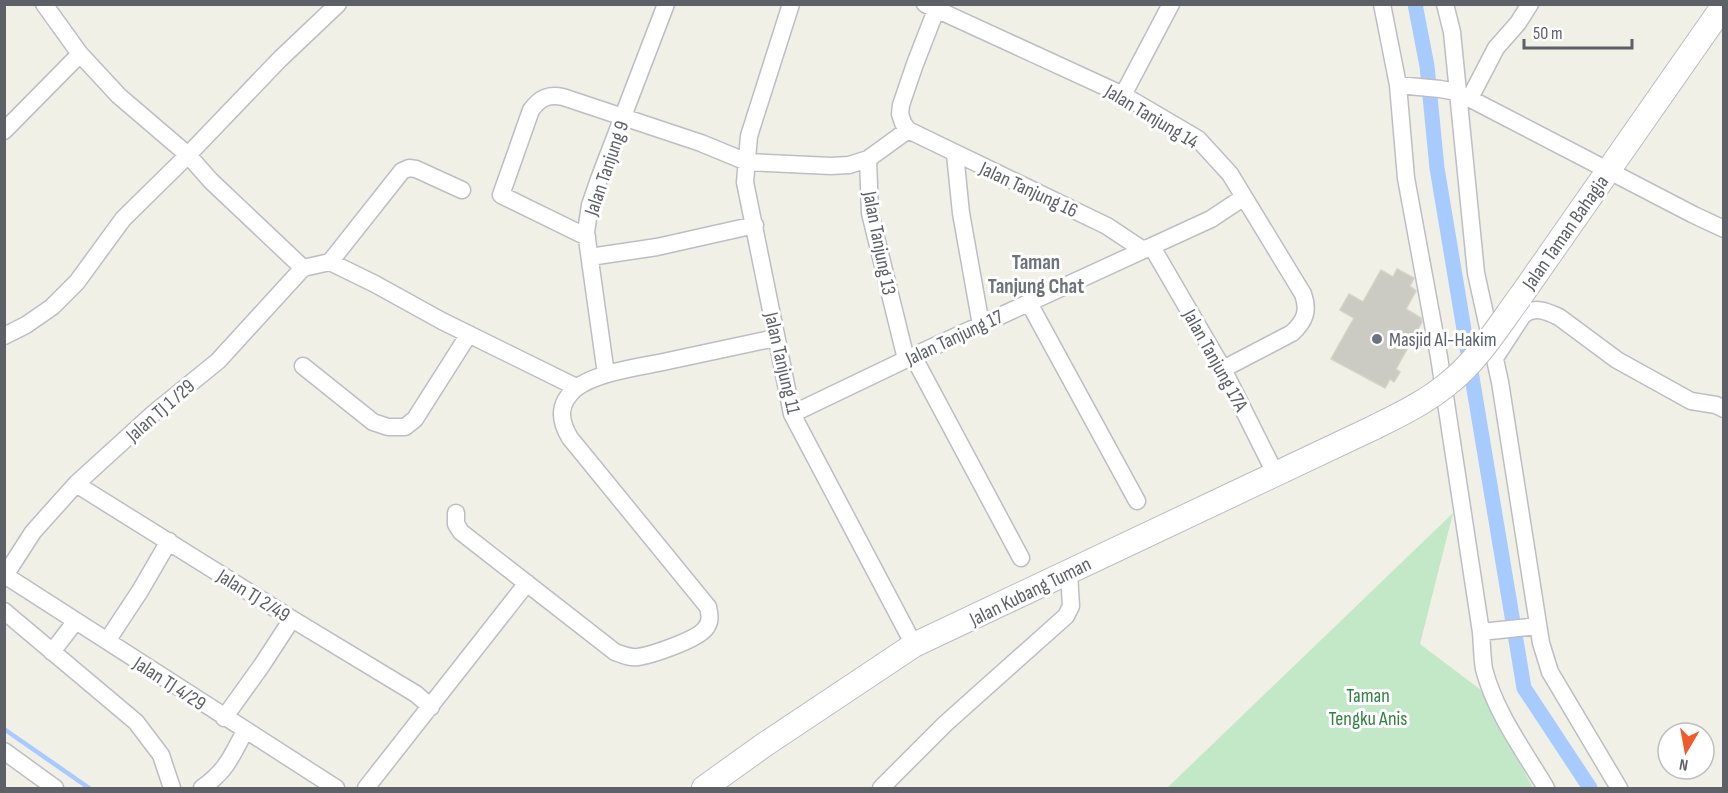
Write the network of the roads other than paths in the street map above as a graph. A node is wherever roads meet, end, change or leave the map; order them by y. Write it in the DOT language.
graph roads {
  1 [pos="45,4"];
  2 [pos="338,4"];
  3 [pos="666,4"];
  4 [pos="792,4"];
  5 [pos="1171,4"];
  6 [pos="1382,4"];
  7 [pos="1445,4"];
  8 [pos="1530,4"];
  9 [pos="1724,5"];
  10 [pos="931,7"];
  11 [pos="80,54"];
  12 [pos="1405,86"];
  13 [pos="1455,93"];
  14 [pos="1123,95"];
  15 [pos="622,117"];
  16 [pos="908,130"];
  17 [pos="4,131"];
  18 [pos="956,154"];
  19 [pos="188,155"];
  20 [pos="868,159"];
  21 [pos="747,162"];
  22 [pos="1608,170"];
  23 [pos="462,190"];
  24 [pos="1244,197"];
  25 [pos="755,225"];
  26 [pos="1724,229"];
  27 [pos="587,237"];
  28 [pos="1150,248"];
  29 [pos="590,257"];
  30 [pos="330,262"];
  31 [pos="303,268"];
  32 [pos="1029,303"];
  33 [pos="981,325"];
  34 [pos="469,334"];
  35 [pos="4,336"];
  36 [pos="776,338"];
  37 [pos="909,358"];
  38 [pos="1495,358"];
  39 [pos="303,366"];
  40 [pos="1223,369"];
  41 [pos="606,374"];
  42 [pos="576,387"];
  43 [pos="1724,409"];
  44 [pos="792,414"];
  45 [pos="1375,428"];
  46 [pos="1276,475"];
  47 [pos="76,484"];
  48 [pos="1137,501"];
  49 [pos="456,513"];
  50 [pos="169,541"];
  51 [pos="1021,558"];
  52 [pos="1069,573"];
  53 [pos="5,576"];
  54 [pos="528,583"];
  55 [pos="4,610"];
  56 [pos="292,619"];
  57 [pos="75,622"];
  58 [pos="1532,627"];
  59 [pos="1481,632"];
  60 [pos="107,641"];
  61 [pos="914,645"];
  62 [pos="52,652"];
  63 [pos="431,707"];
  64 [pos="224,718"];
  65 [pos="245,731"];
  66 [pos="4,751"];
  67 [pos="55,789"];
  68 [pos="172,789"];
  69 [pos="202,789"];
  70 [pos="336,789"];
  71 [pos="366,789"];
  72 [pos="704,789"];
  73 [pos="881,789"];
  74 [pos="1546,789"];
  75 [pos="1619,789"];
  1 -- 11 [label="street"];
  2 -- 19 [label="street"];
  3 -- 15 [label="street, Jalan Tanjung 9"];
  4 -- 21 [label="street, Jalan Tanjung 11"];
  5 -- 14 [label="street"];
  6 -- 12 [label="street"];
  7 -- 13 [label="street"];
  8 -- 13 [label="street"];
  9 -- 22 [label="main road, Jalan Taman Bahagia"];
  10 -- 14 [label="street, Jalan Tanjung 14"];
  10 -- 16 [label="street"];
  11 -- 17 [label="street"];
  11 -- 19 [label="street"];
  12 -- 13 [label="street"];
  12 -- 59 [label="street"];
  13 -- 22 [label="street"];
  13 -- 38 [label="street"];
  14 -- 24 [label="street, Jalan Tanjung 14"];
  15 -- 21 [label="street"];
  15 -- 27 [label="street, Jalan Tanjung 9"];
  15 -- 27 [label="street"];
  16 -- 18 [label="street, Jalan Tanjung 16"];
  16 -- 20 [label="street"];
  18 -- 28 [label="street, Jalan Tanjung 16"];
  18 -- 33 [label="street"];
  19 -- 31 [label="street"];
  19 -- 35 [label="street"];
  20 -- 21 [label="street"];
  20 -- 37 [label="street, Jalan Tanjung 13"];
  21 -- 25 [label="street, Jalan Tanjung 11"];
  22 -- 26 [label="street"];
  22 -- 45 [label="main road, Jalan Taman Bahagia, bridge"];
  23 -- 30 [label="street"];
  24 -- 28 [label="street, Jalan Tanjung 17"];
  24 -- 40 [label="street, Jalan Tanjung 14"];
  25 -- 29 [label="street"];
  25 -- 36 [label="street, Jalan Tanjung 11"];
  27 -- 29 [label="street, Jalan Tanjung 9"];
  28 -- 32 [label="street, Jalan Tanjung 17"];
  28 -- 40 [label="street, Jalan Tanjung 17A"];
  29 -- 41 [label="street, Jalan Tanjung 9"];
  30 -- 31 [label="street"];
  30 -- 34 [label="street"];
  31 -- 47 [label="street, Jalan TJ 1 /29"];
  32 -- 33 [label="street, Jalan Tanjung 17"];
  32 -- 48 [label="street"];
  33 -- 37 [label="street, Jalan Tanjung 17"];
  34 -- 39 [label="street"];
  34 -- 42 [label="street"];
  36 -- 41 [label="street"];
  36 -- 44 [label="street, Jalan Tanjung 11"];
  37 -- 44 [label="street, Jalan Tanjung 17"];
  37 -- 51 [label="street, Jalan Tanjung 13"];
  38 -- 43 [label="street"];
  38 -- 58 [label="street"];
  40 -- 46 [label="street, Jalan Tanjung 17A"];
  41 -- 42 [label="street"];
  42 -- 54 [label="street"];
  44 -- 61 [label="street, Jalan Tanjung 11"];
  45 -- 46 [label="main road, Jalan Kubang Tuman"];
  46 -- 52 [label="main road, Jalan Kubang Tuman"];
  47 -- 50 [label="street, Jalan TJ 2/49"];
  47 -- 53 [label="street, Jalan TJ 1 /29"];
  49 -- 54 [label="street"];
  50 -- 56 [label="street, Jalan TJ 2/49"];
  50 -- 60 [label="street"];
  52 -- 61 [label="main road, Jalan Kubang Tuman"];
  52 -- 73 [label="street"];
  53 -- 57 [label="street, Jalan TJ 4/29"];
  54 -- 63 [label="street"];
  55 -- 62 [label="street"];
  56 -- 63 [label="street, Jalan TJ 2/49"];
  56 -- 64 [label="street"];
  57 -- 60 [label="street, Jalan TJ 4/29"];
  57 -- 62 [label="street"];
  58 -- 59 [label="street"];
  58 -- 75 [label="street"];
  59 -- 74 [label="street"];
  60 -- 64 [label="street, Jalan TJ 4/29"];
  61 -- 72 [label="main road, Jalan Kubang Tuman"];
  62 -- 68 [label="street"];
  63 -- 71 [label="street"];
  64 -- 65 [label="street, Jalan TJ 4/29"];
  65 -- 69 [label="street"];
  65 -- 70 [label="street, Jalan TJ 4/29"];
  66 -- 67 [label="street"];
}
